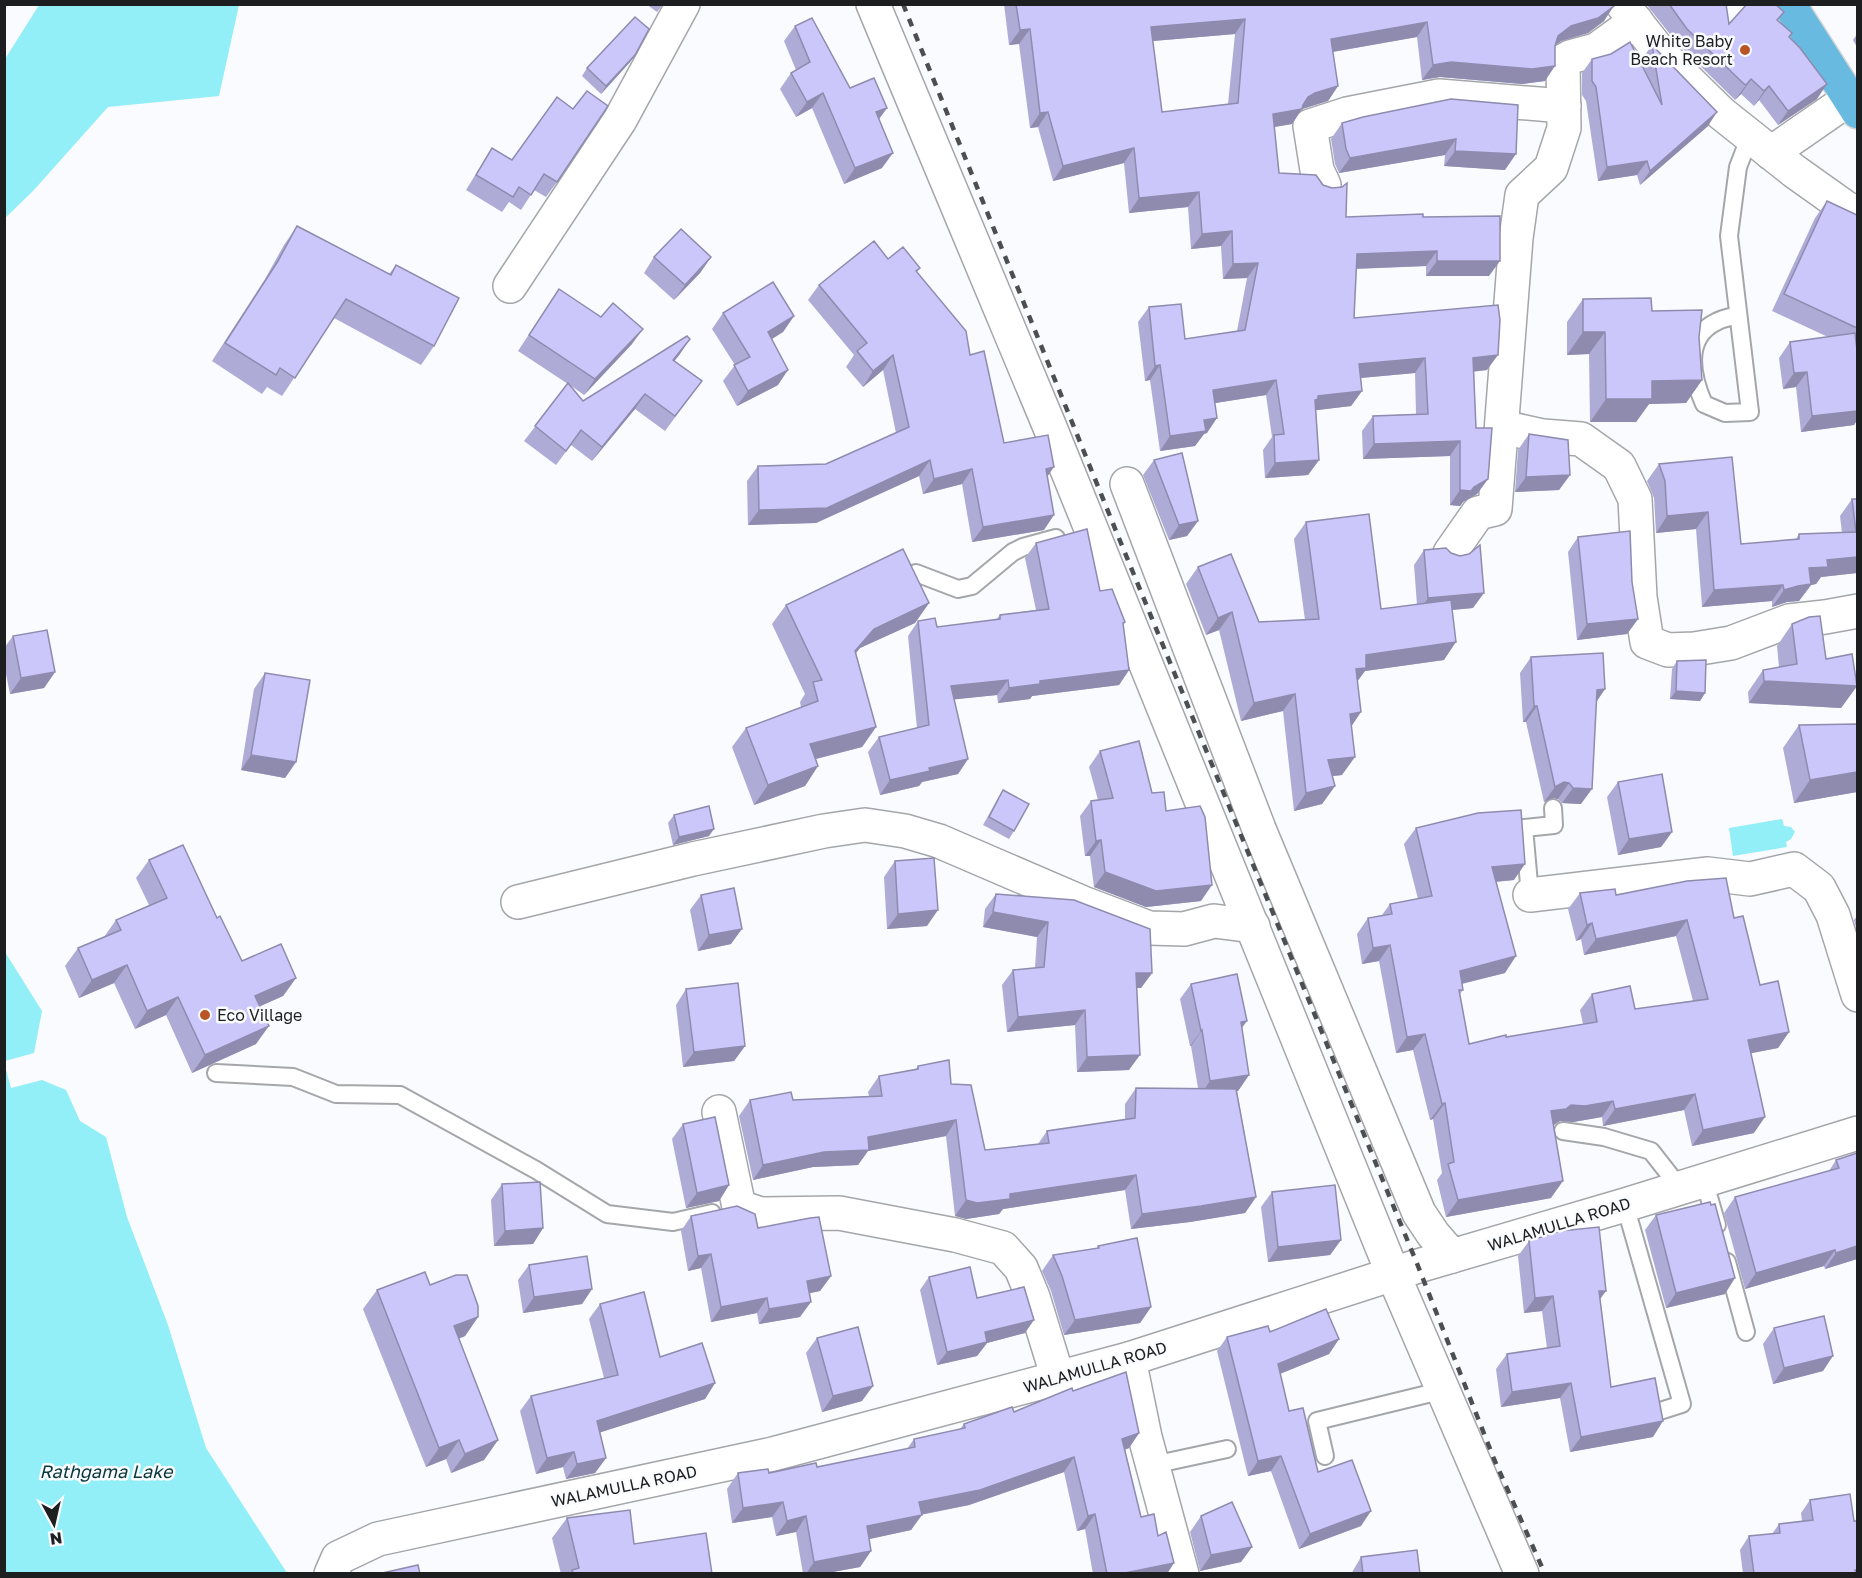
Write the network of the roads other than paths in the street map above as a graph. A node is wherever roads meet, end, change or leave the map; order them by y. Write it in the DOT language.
graph roads {
  1 [pos="683,4"];
  2 [pos="873,4"];
  3 [pos="1789,4"];
  4 [pos="1629,13"];
  5 [pos="1853,105"];
  6 [pos="1564,106"];
  7 [pos="1761,145"];
  8 [pos="1324,185"];
  9 [pos="1857,213"];
  10 [pos="510,286"];
  11 [pos="1738,315"];
  12 [pos="1502,427"];
  13 [pos="1127,484"];
  14 [pos="1080,532"];
  15 [pos="1450,553"];
  16 [pos="916,573"];
  17 [pos="1857,610"];
  18 [pos="1553,808"];
  19 [pos="1530,895"];
  20 [pos="518,902"];
  21 [pos="1253,926"];
  22 [pos="1857,995"];
  23 [pos="216,1073"];
  24 [pos="719,1112"];
  25 [pos="1563,1131"];
  26 [pos="1857,1133"];
  27 [pos="1692,1184"];
  28 [pos="1625,1205"];
  29 [pos="740,1207"];
  30 [pos="1452,1256"];
  31 [pos="1394,1274"];
  32 [pos="1746,1332"];
  33 [pos="1129,1359"];
  34 [pos="1058,1378"];
  35 [pos="1444,1390"];
  36 [pos="1660,1411"];
  37 [pos="1227,1449"];
  38 [pos="1325,1456"];
  39 [pos="1153,1465"];
  40 [pos="331,1574"];
  41 [pos="1182,1574"];
  42 [pos="1522,1574"];
  1 -- 10 [label="street"];
  2 -- 14 [label="street"];
  3 -- 5 [label="highway"];
  4 -- 6 [label="street"];
  4 -- 7 [label="street"];
  5 -- 7 [label="street"];
  6 -- 8 [label="street"];
  6 -- 12 [label="street"];
  7 -- 9 [label="street"];
  7 -- 11 [label="lane"];
  11 -- 11 [label="lane"];
  12 -- 15 [label="street"];
  12 -- 17 [label="street"];
  13 -- 30 [label="street"];
  14 -- 16 [label="lane"];
  14 -- 21 [label="street"];
  18 -- 19 [label="lane"];
  19 -- 22 [label="street"];
  20 -- 21 [label="street"];
  21 -- 31 [label="street"];
  23 -- 29 [label="lane"];
  24 -- 29 [label="street"];
  25 -- 27 [label="lane"];
  26 -- 27 [label="street, WALAMULLA ROAD"];
  27 -- 28 [label="street, WALAMULLA ROAD"];
  27 -- 32 [label="lane"];
  28 -- 30 [label="street, WALAMULLA ROAD"];
  28 -- 36 [label="lane"];
  29 -- 34 [label="street"];
  30 -- 31 [label="street, WALAMULLA ROAD"];
  31 -- 33 [label="street, WALAMULLA ROAD"];
  31 -- 35 [label="street"];
  33 -- 34 [label="street, WALAMULLA ROAD"];
  33 -- 39 [label="street"];
  34 -- 40 [label="street, WALAMULLA ROAD"];
  35 -- 38 [label="lane"];
  35 -- 42 [label="street"];
  37 -- 39 [label="lane"];
  39 -- 41 [label="street"];
}
